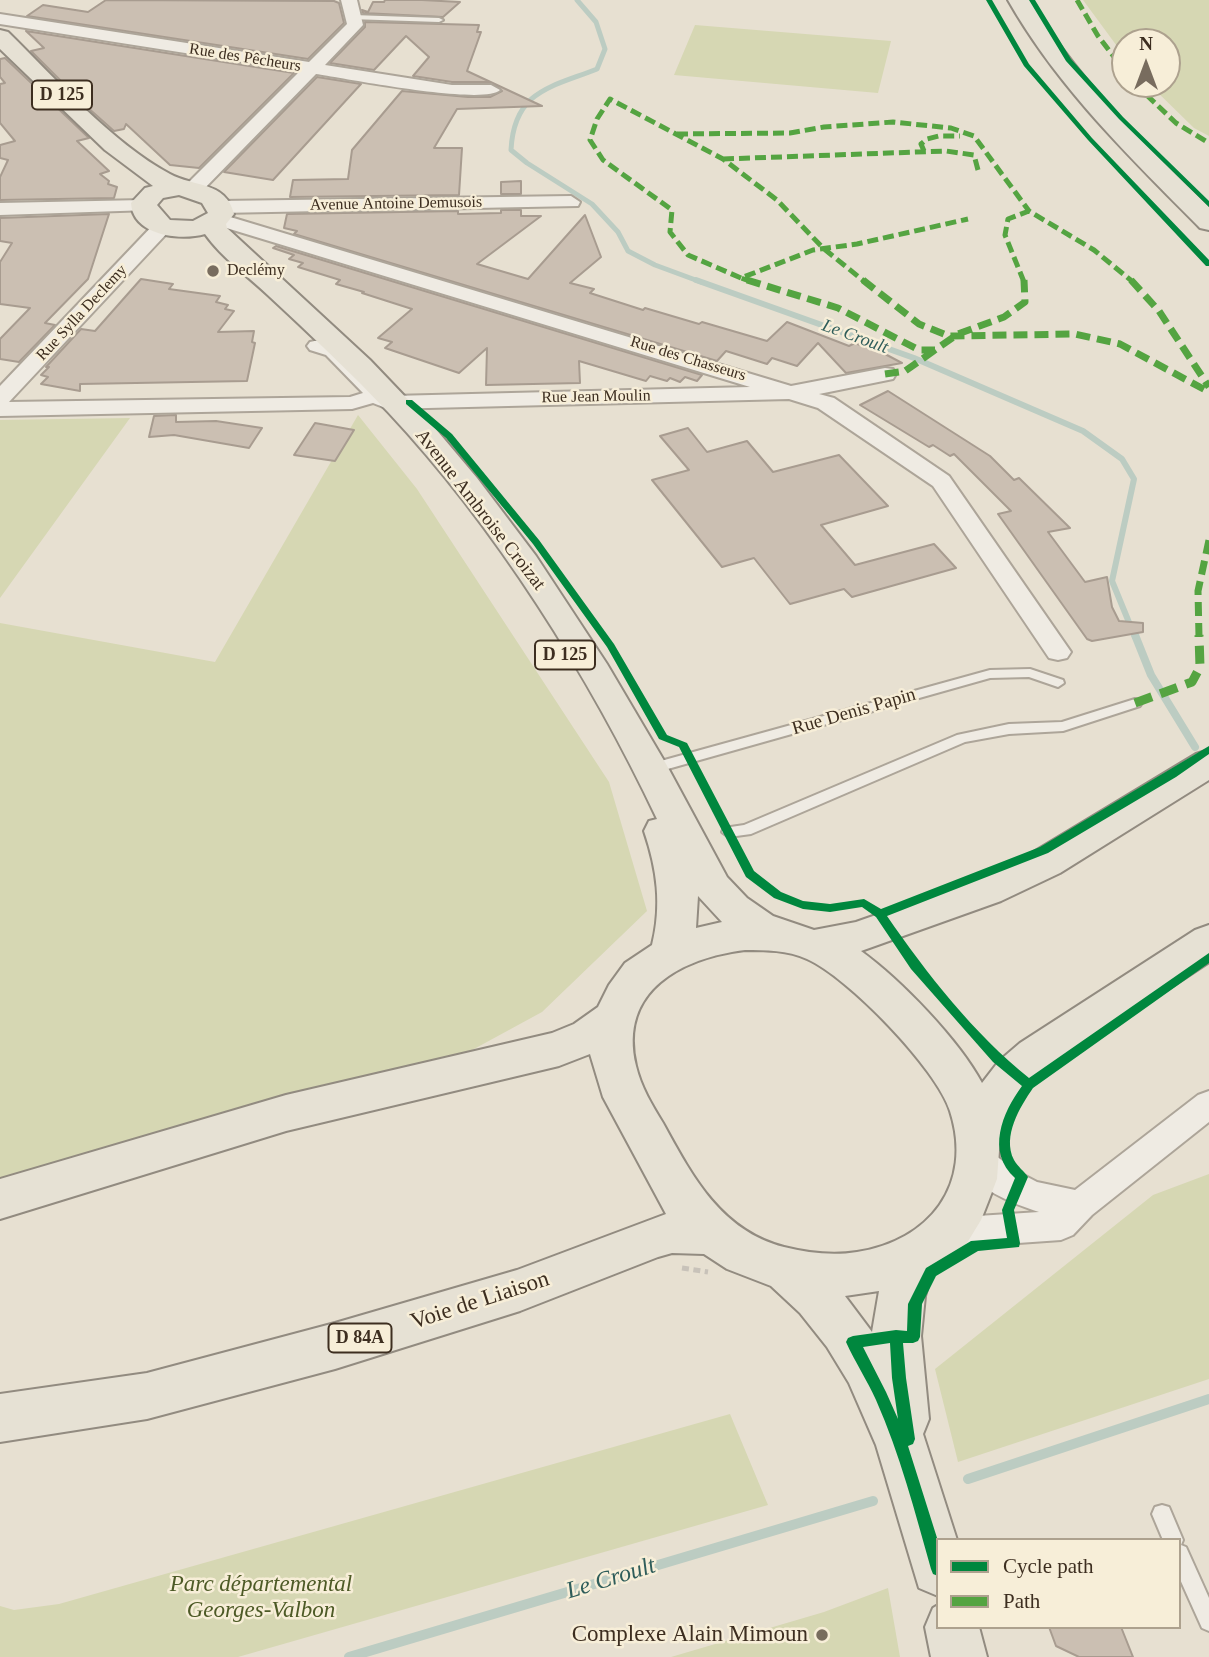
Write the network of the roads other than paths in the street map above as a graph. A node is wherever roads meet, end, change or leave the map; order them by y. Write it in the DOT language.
graph roads {
  1 [pos="1019,0"];
  2 [pos="351,9"];
  3 [pos="0,19"];
  4 [pos="439,20"];
  5 [pos="0,37"];
  6 [pos="315,69"];
  7 [pos="491,90"];
  8 [pos="124,154"];
  9 [pos="186,188"];
  10 [pos="145,202"];
  11 [pos="571,202"];
  12 [pos="0,209"];
  13 [pos="217,216"];
  14 [pos="1209,222"];
  15 [pos="171,228"];
  16 [pos="886,374"];
  17 [pos="798,392"];
  18 [pos="0,399"];
  19 [pos="381,400"];
  20 [pos="0,409"];
  21 [pos="1058,652"];
  22 [pos="1058,683"];
  23 [pos="1135,702"];
  24 [pos="1209,763"];
  25 [pos="650,769"];
  26 [pos="729,832"];
  27 [pos="795,940"];
  28 [pos="1209,941"];
  29 [pos="671,952"];
  30 [pos="614,1018"];
  31 [pos="1209,1104"];
  32 [pos="978,1149"];
  33 [pos="0,1199"];
  34 [pos="1080,1205"];
  35 [pos="931,1245"];
  36 [pos="711,1253"];
  37 [pos="784,1268"];
  38 [pos="0,1418"];
  39 [pos="915,1483"];
  40 [pos="1162,1514"];
  41 [pos="1172,1538"];
  42 [pos="1181,1558"];
  43 [pos="936,1562"];
  44 [pos="1209,1621"];
  45 [pos="952,1629"];
  46 [pos="959,1657"];
  1 -- 14 [label="main road"];
  2 -- 4 [label="lane"];
  2 -- 6 [label="street"];
  3 -- 6 [label="street, Rue des Pêcheurs"];
  5 -- 8 [label="main road, D 125"];
  6 -- 7 [label="street, Rue des Pêcheurs"];
  6 -- 9 [label="street"];
  8 -- 9 [label="main road, D 125"];
  8 -- 10 [label="main road, D 125"];
  9 -- 10 [label="main road"];
  9 -- 13 [label="main road, Avenue Ambroise Croizat"];
  10 -- 12 [label="street"];
  10 -- 15 [label="main road"];
  11 -- 13 [label="street, Avenue Antoine Demusois"];
  13 -- 15 [label="main road"];
  13 -- 17 [label="street, Rue des Chasseurs"];
  13 -- 19 [label="main road, Avenue Ambroise Croizat / D 125"];
  15 -- 18 [label="street, Rue Sylla Declemy"];
  15 -- 19 [label="main road, Avenue Ambroise Croizat / D 125"];
  16 -- 17 [label="street"];
  17 -- 19 [label="street, Rue Jean Moulin"];
  17 -- 21 [label="street, Rue des Chasseurs"];
  19 -- 20 [label="street, Rue Jean Moulin"];
  19 -- 25 [label="main road, Avenue Ambroise Croizat / D 125"];
  19 -- 29 [label="main road, Avenue Ambroise Croizat / D 125"];
  22 -- 25 [label="lane, Rue Denis Papin"];
  23 -- 26 [label="lane"];
  24 -- 27 [label="main road"];
  25 -- 27 [label="main road, Avenue Ambroise Croizat / D 125"];
  27 -- 29 [label="main road"];
  27 -- 32 [label="main road, Avenue Ambroise Croizat"];
  28 -- 32 [label="main road"];
  29 -- 30 [label="main road"];
  30 -- 33 [label="main road"];
  30 -- 36 [label="main road"];
  31 -- 34 [label="street"];
  32 -- 34 [label="street"];
  32 -- 35 [label="main road"];
  34 -- 35 [label="street"];
  35 -- 37 [label="main road"];
  35 -- 39 [label="main road"];
  36 -- 37 [label="main road"];
  36 -- 38 [label="main road, Voie de Liaison / D 84A"];
  37 -- 39 [label="main road"];
  39 -- 43 [label="main road"];
  40 -- 41 [label="lane"];
  42 -- 44 [label="lane"];
  45 -- 46 [label="main road"];
}
